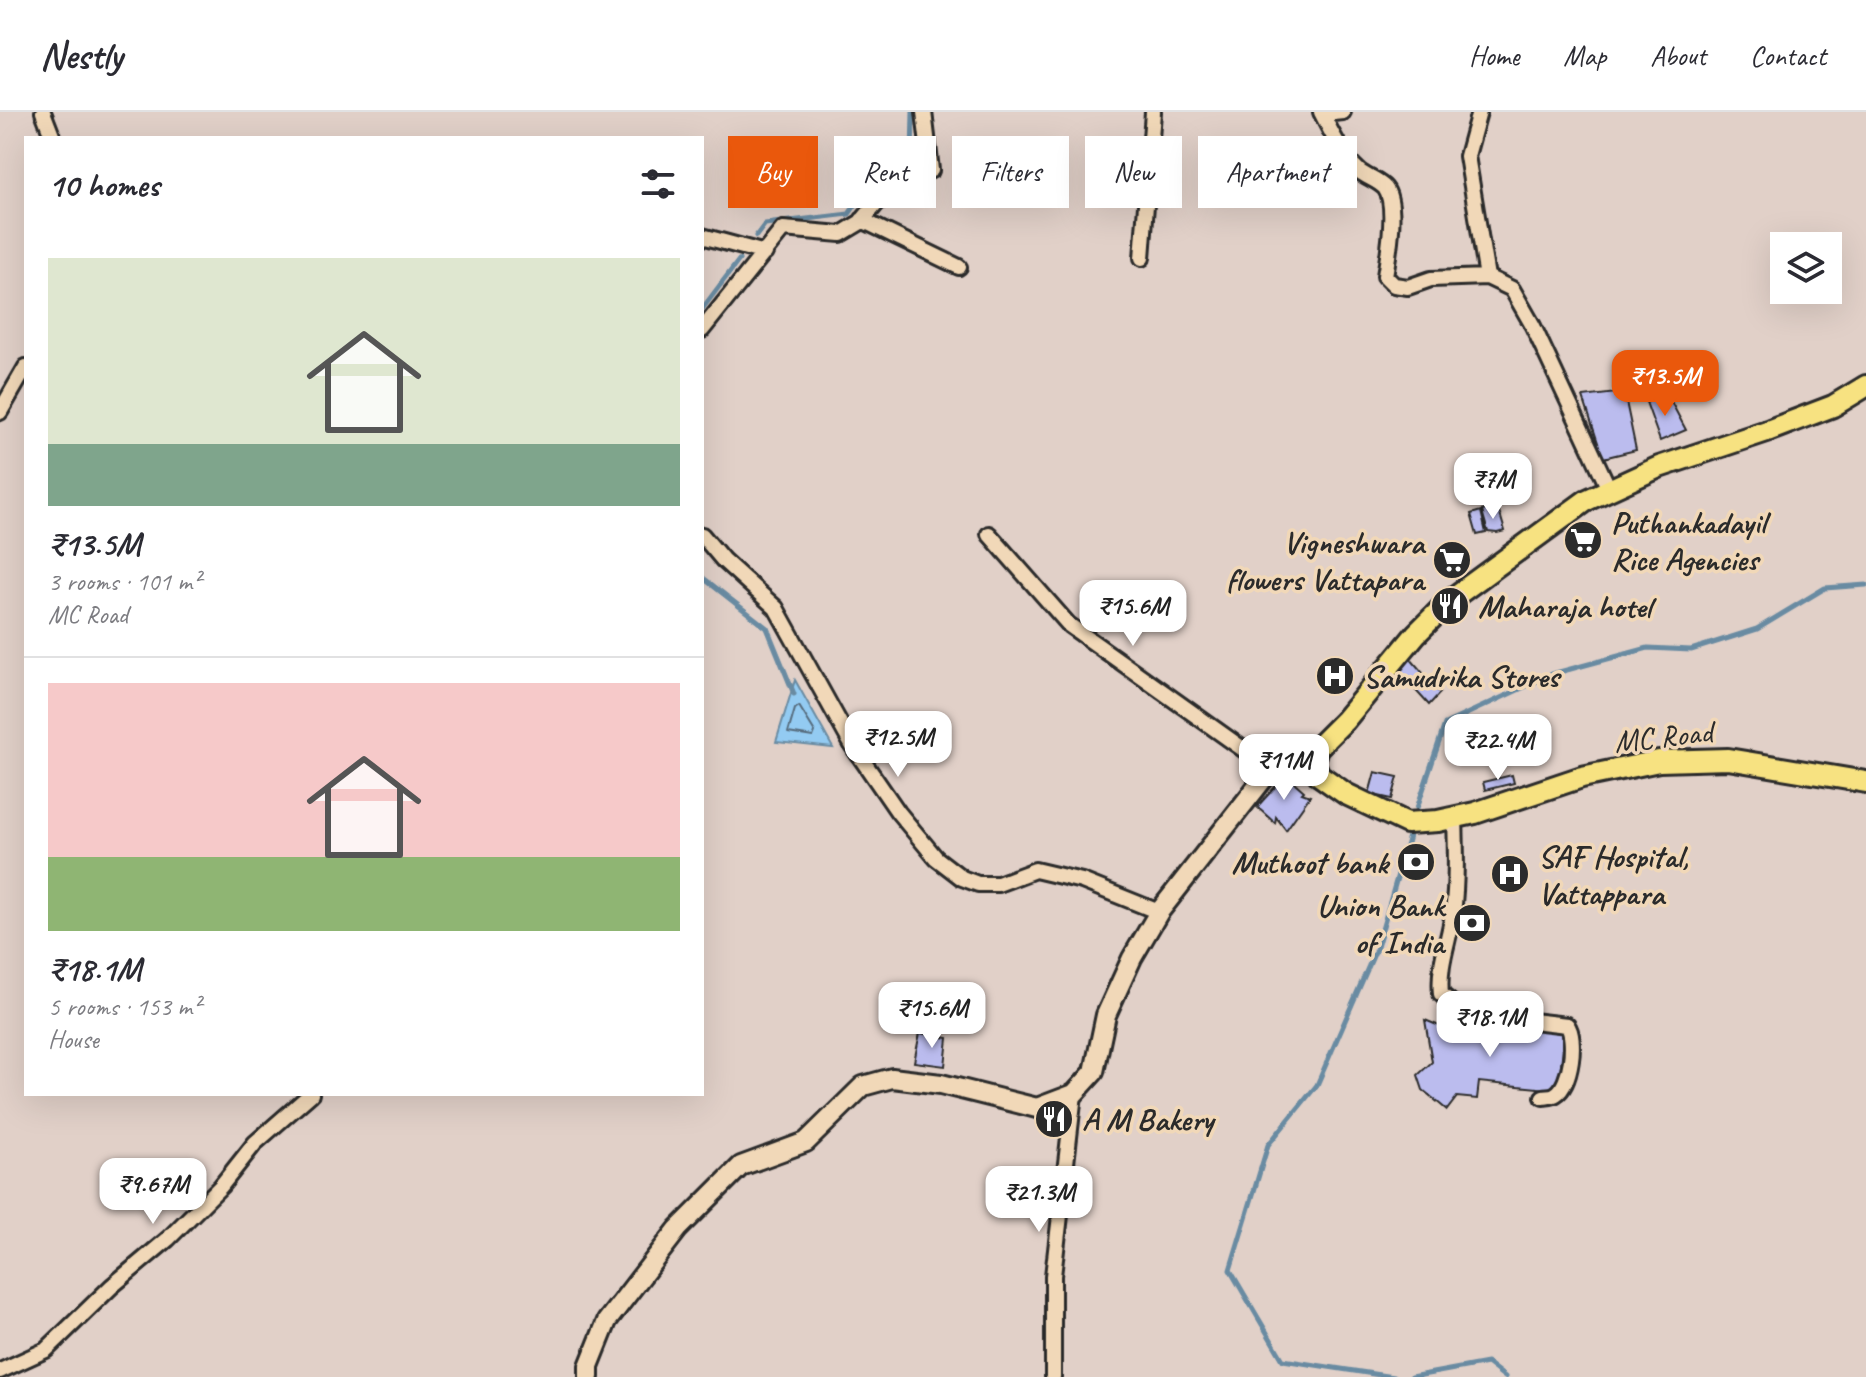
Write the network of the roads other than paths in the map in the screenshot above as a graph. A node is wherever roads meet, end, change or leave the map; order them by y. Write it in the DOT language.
graph roads {
  1 [pos="43,112"];
  2 [pos="924,112"];
  3 [pos="1153,112"];
  4 [pos="1343,112"];
  5 [pos="1479,112"];
  6 [pos="1322,113"];
  7 [pos="52,136"];
  8 [pos="862,220"];
  9 [pos="704,237"];
  10 [pos="765,253"];
  11 [pos="1142,258"];
  12 [pos="959,267"];
  13 [pos="1487,277"];
  14 [pos="704,328"];
  15 [pos="24,370"];
  16 [pos="1866,386"];
  17 [pos="0,412"];
  18 [pos="1609,489"];
  19 [pos="989,534"];
  20 [pos="704,537"];
  21 [pos="1315,755"];
  22 [pos="1271,769"];
  23 [pos="1866,782"];
  24 [pos="1455,817"];
  25 [pos="1159,912"];
  26 [pos="1074,1094"];
  27 [pos="309,1096"];
  28 [pos="1543,1097"];
  29 [pos="0,1371"];
  30 [pos="592,1373"];
  31 [pos="1053,1377"];
  1 -- 7 [label="street"];
  2 -- 8 [label="street"];
  3 -- 11 [label="street"];
  4 -- 6 [label="street"];
  5 -- 13 [label="street"];
  6 -- 13 [label="street"];
  8 -- 10 [label="street"];
  8 -- 12 [label="street"];
  9 -- 10 [label="street"];
  10 -- 14 [label="street"];
  13 -- 18 [label="street"];
  15 -- 17 [label="street"];
  16 -- 18 [label="main road"];
  18 -- 21 [label="main road"];
  19 -- 22 [label="street"];
  20 -- 25 [label="street"];
  21 -- 22 [label="main road"];
  21 -- 24 [label="main road, MC Road"];
  22 -- 25 [label="main road"];
  23 -- 24 [label="main road, MC Road"];
  24 -- 28 [label="street"];
  25 -- 26 [label="main road"];
  26 -- 30 [label="main road"];
  26 -- 31 [label="street"];
  27 -- 29 [label="street"];
}
